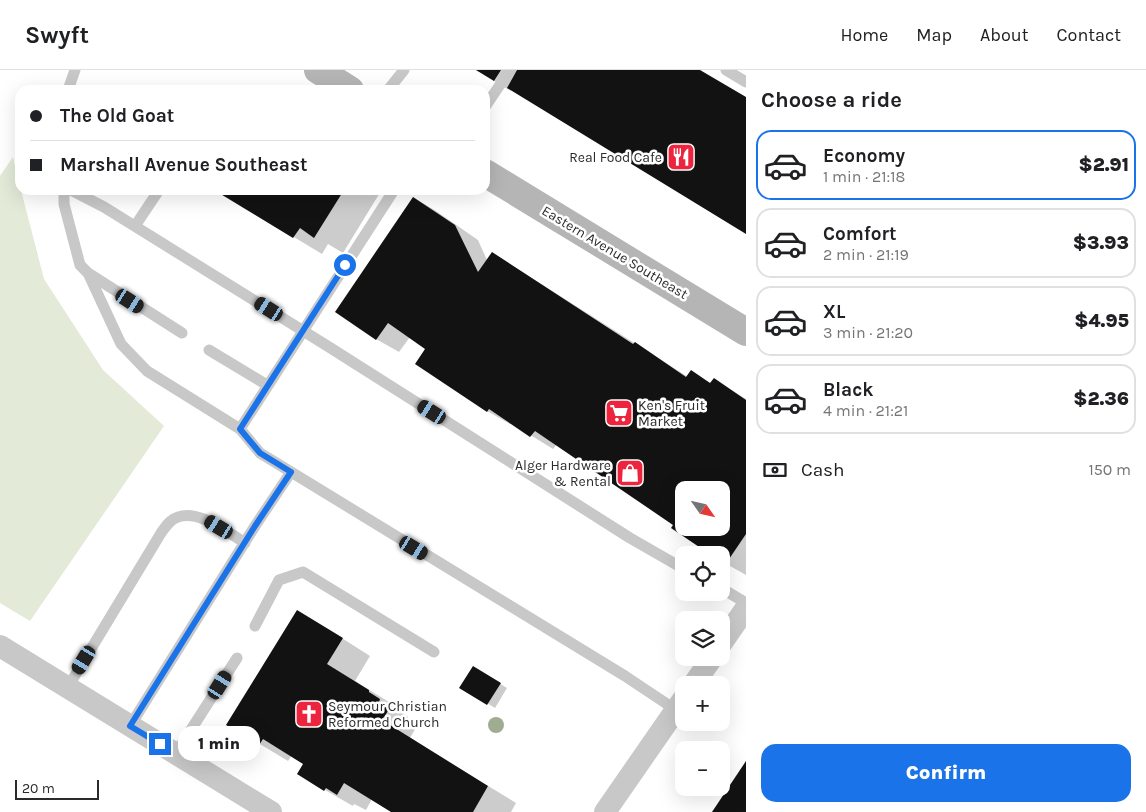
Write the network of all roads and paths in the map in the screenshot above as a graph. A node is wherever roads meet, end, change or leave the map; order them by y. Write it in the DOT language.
graph roads {
  1 [pos="75,70"];
  2 [pos="404,70"];
  3 [pos="510,70"];
  4 [pos="726,70"];
  5 [pos="324,72"];
  6 [pos="746,82"];
  7 [pos="70,85"];
  8 [pos="343,85"];
  9 [pos="392,85"];
  10 [pos="490,100"];
  11 [pos="490,175"];
  12 [pos="64,195"];
  13 [pos="81,195"];
  14 [pos="156,195"];
  15 [pos="391,195"];
  16 [pos="135,226"];
  17 [pos="88,273"];
  18 [pos="302,330"];
  19 [pos="746,332"];
  20 [pos="182,333"];
  21 [pos="209,350"];
  22 [pos="267,385"];
  23 [pos="240,429"];
  24 [pos="291,472"];
  25 [pos="245,543"];
  26 [pos="675,564"];
  27 [pos="730,594"];
  28 [pos="746,604"];
  29 [pos="746,608"];
  30 [pos="255,626"];
  31 [pos="730,631"];
  32 [pos="0,646"];
  33 [pos="434,652"];
  34 [pos="237,658"];
  35 [pos="68,687"];
  36 [pos="675,701"];
  37 [pos="675,711"];
  38 [pos="130,726"];
  39 [pos="176,753"];
  40 [pos="271,812"];
  41 [pos="605,812"];
  1 -- 7 [label="lane"];
  2 -- 9 [label="lane"];
  3 -- 10 [label="lane"];
  4 -- 6 [label="lane"];
  5 -- 8 [label="main road"];
  11 -- 19 [label="main road, Eastern Avenue Southeast"];
  12 -- 17 [label="lane"];
  13 -- 16 [label="lane"];
  14 -- 16 [label="lane"];
  15 -- 18 [label="lane"];
  16 -- 18 [label="lane"];
  17 -- 20 [label="lane"];
  17 -- 23 [label="lane"];
  18 -- 22 [label="lane"];
  18 -- 26 [label="lane"];
  21 -- 22 [label="lane"];
  22 -- 23 [label="lane"];
  23 -- 24 [label="lane"];
  24 -- 25 [label="lane"];
  24 -- 36 [label="lane"];
  25 -- 35 [label="lane"];
  25 -- 38 [label="lane"];
  27 -- 28 [label="lane"];
  29 -- 31 [label="street"];
  30 -- 33 [label="lane"];
  32 -- 35 [label="street"];
  34 -- 39 [label="lane"];
  35 -- 38 [label="street"];
  37 -- 41 [label="street"];
  38 -- 39 [label="street"];
  39 -- 40 [label="street"];
}
